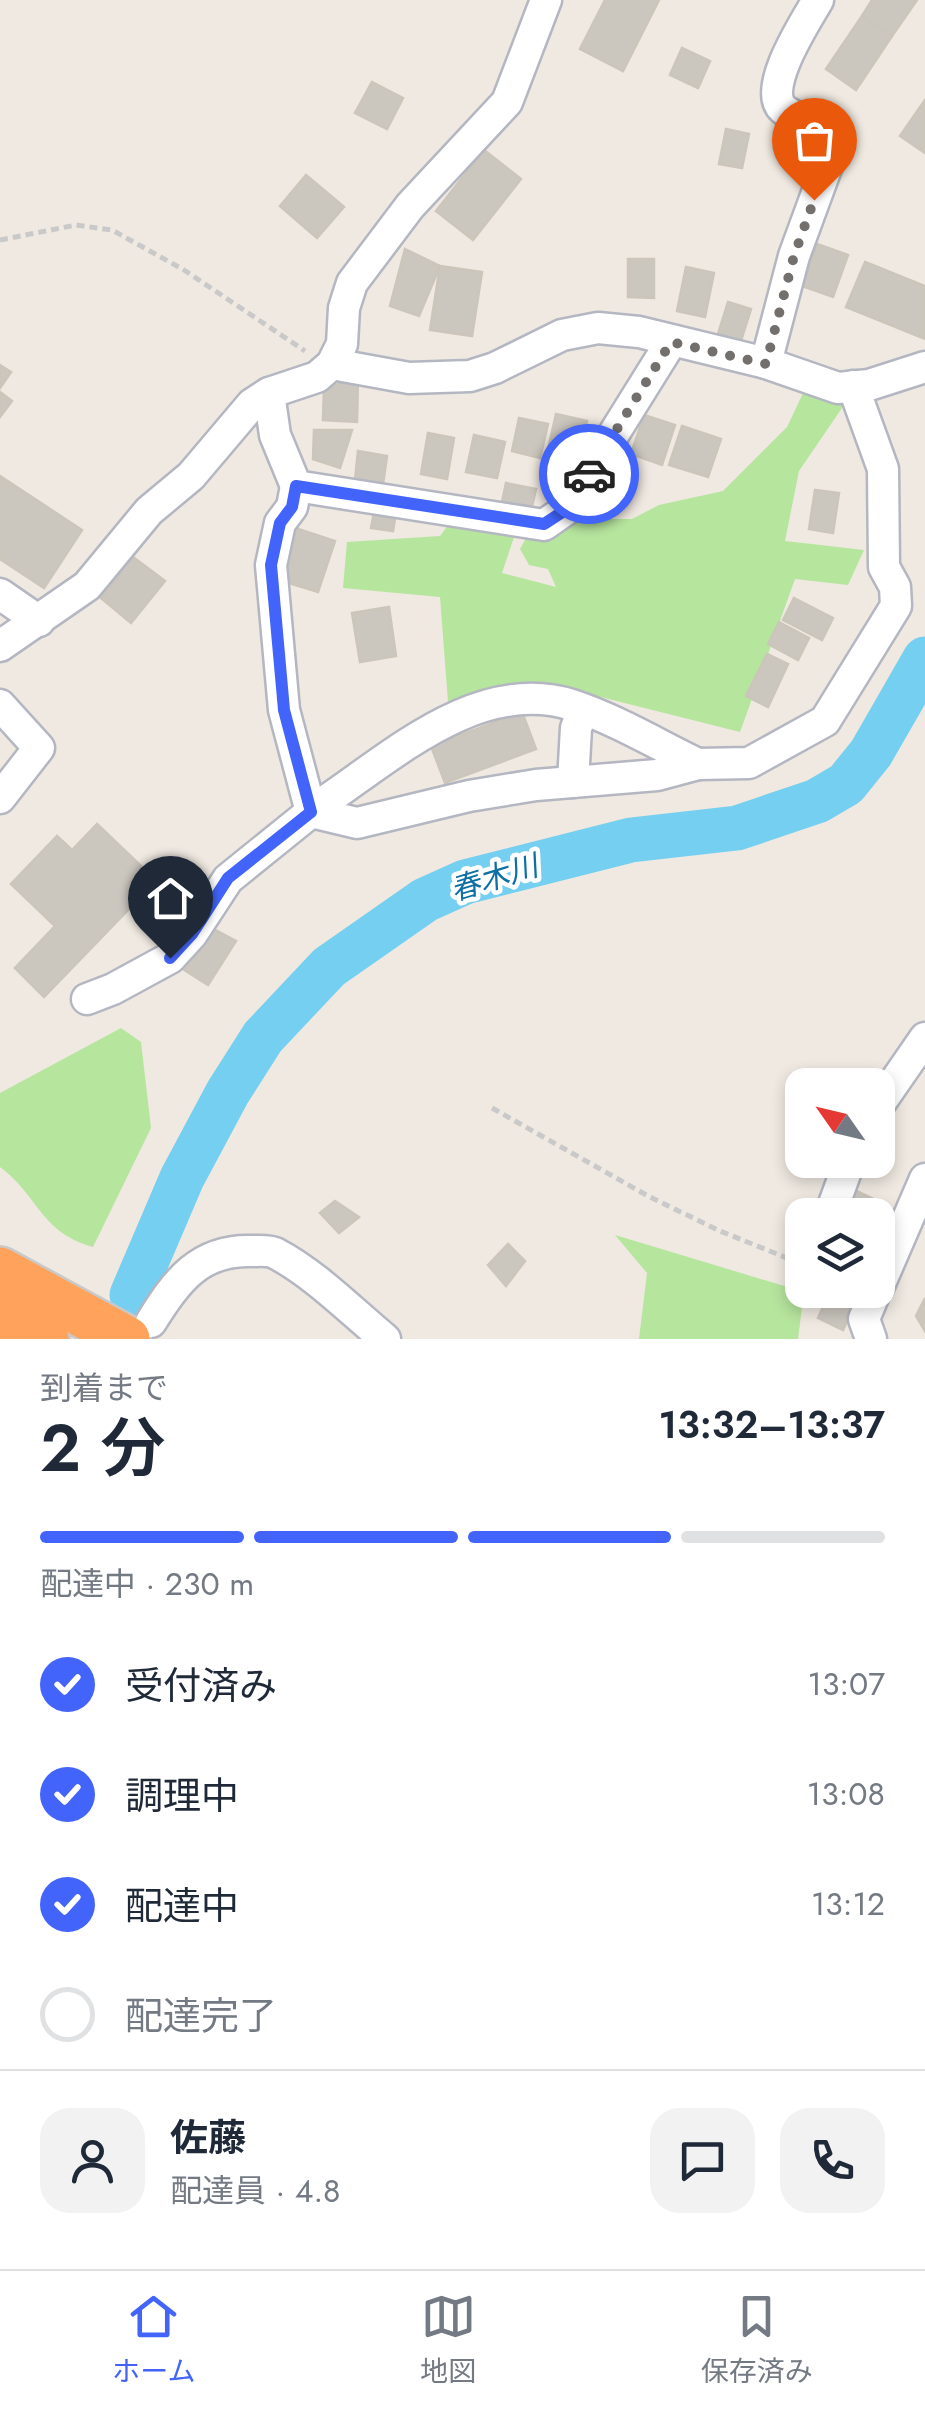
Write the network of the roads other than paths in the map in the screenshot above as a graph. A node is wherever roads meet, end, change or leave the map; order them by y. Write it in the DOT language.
graph roads {
  1 [pos="545,0"];
  2 [pos="818,0"];
  3 [pos="671,342"];
  4 [pos="332,364"];
  5 [pos="766,364"];
  6 [pos="925,367"];
  7 [pos="853,386"];
  8 [pos="269,393"];
  9 [pos="296,486"];
  10 [pos="0,594"];
  11 [pos="39,621"];
  12 [pos="0,646"];
  13 [pos="0,705"];
  14 [pos="583,710"];
  15 [pos="393,755"];
  16 [pos="698,764"];
  17 [pos="573,782"];
  18 [pos="0,798"];
  19 [pos="311,812"];
  20 [pos="404,813"];
  21 [pos="87,999"];
  22 [pos="925,1038"];
  23 [pos="895,1081"];
  24 [pos="925,1178"];
  25 [pos="895,1247"];
  26 [pos="0,1270"];
  27 [pos="869,1308"];
  28 [pos="0,1314"];
  29 [pos="139,1330"];
  30 [pos="46,1339"];
  31 [pos="385,1339"];
  32 [pos="871,1339"];
  1 -- 4 [label="street"];
  2 -- 5 [label="street"];
  3 -- 4 [label="street"];
  3 -- 5 [label="street"];
  3 -- 9 [label="street"];
  4 -- 8 [label="street"];
  5 -- 7 [label="street"];
  6 -- 7 [label="street"];
  7 -- 16 [label="street"];
  8 -- 9 [label="street"];
  8 -- 11 [label="street"];
  9 -- 19 [label="street"];
  10 -- 11 [label="street"];
  11 -- 12 [label="street"];
  13 -- 18 [label="street"];
  14 -- 15 [label="street"];
  14 -- 16 [label="street"];
  14 -- 17 [label="street"];
  15 -- 19 [label="street"];
  15 -- 20 [label="street"];
  16 -- 17 [label="street"];
  17 -- 20 [label="street"];
  19 -- 20 [label="street"];
  19 -- 21 [label="street"];
  22 -- 23 [label="street"];
  24 -- 25 [label="street"];
  26 -- 29 [label="highway"];
  27 -- 32 [label="street"];
  28 -- 30 [label="highway"];
  29 -- 31 [label="street"];
}
